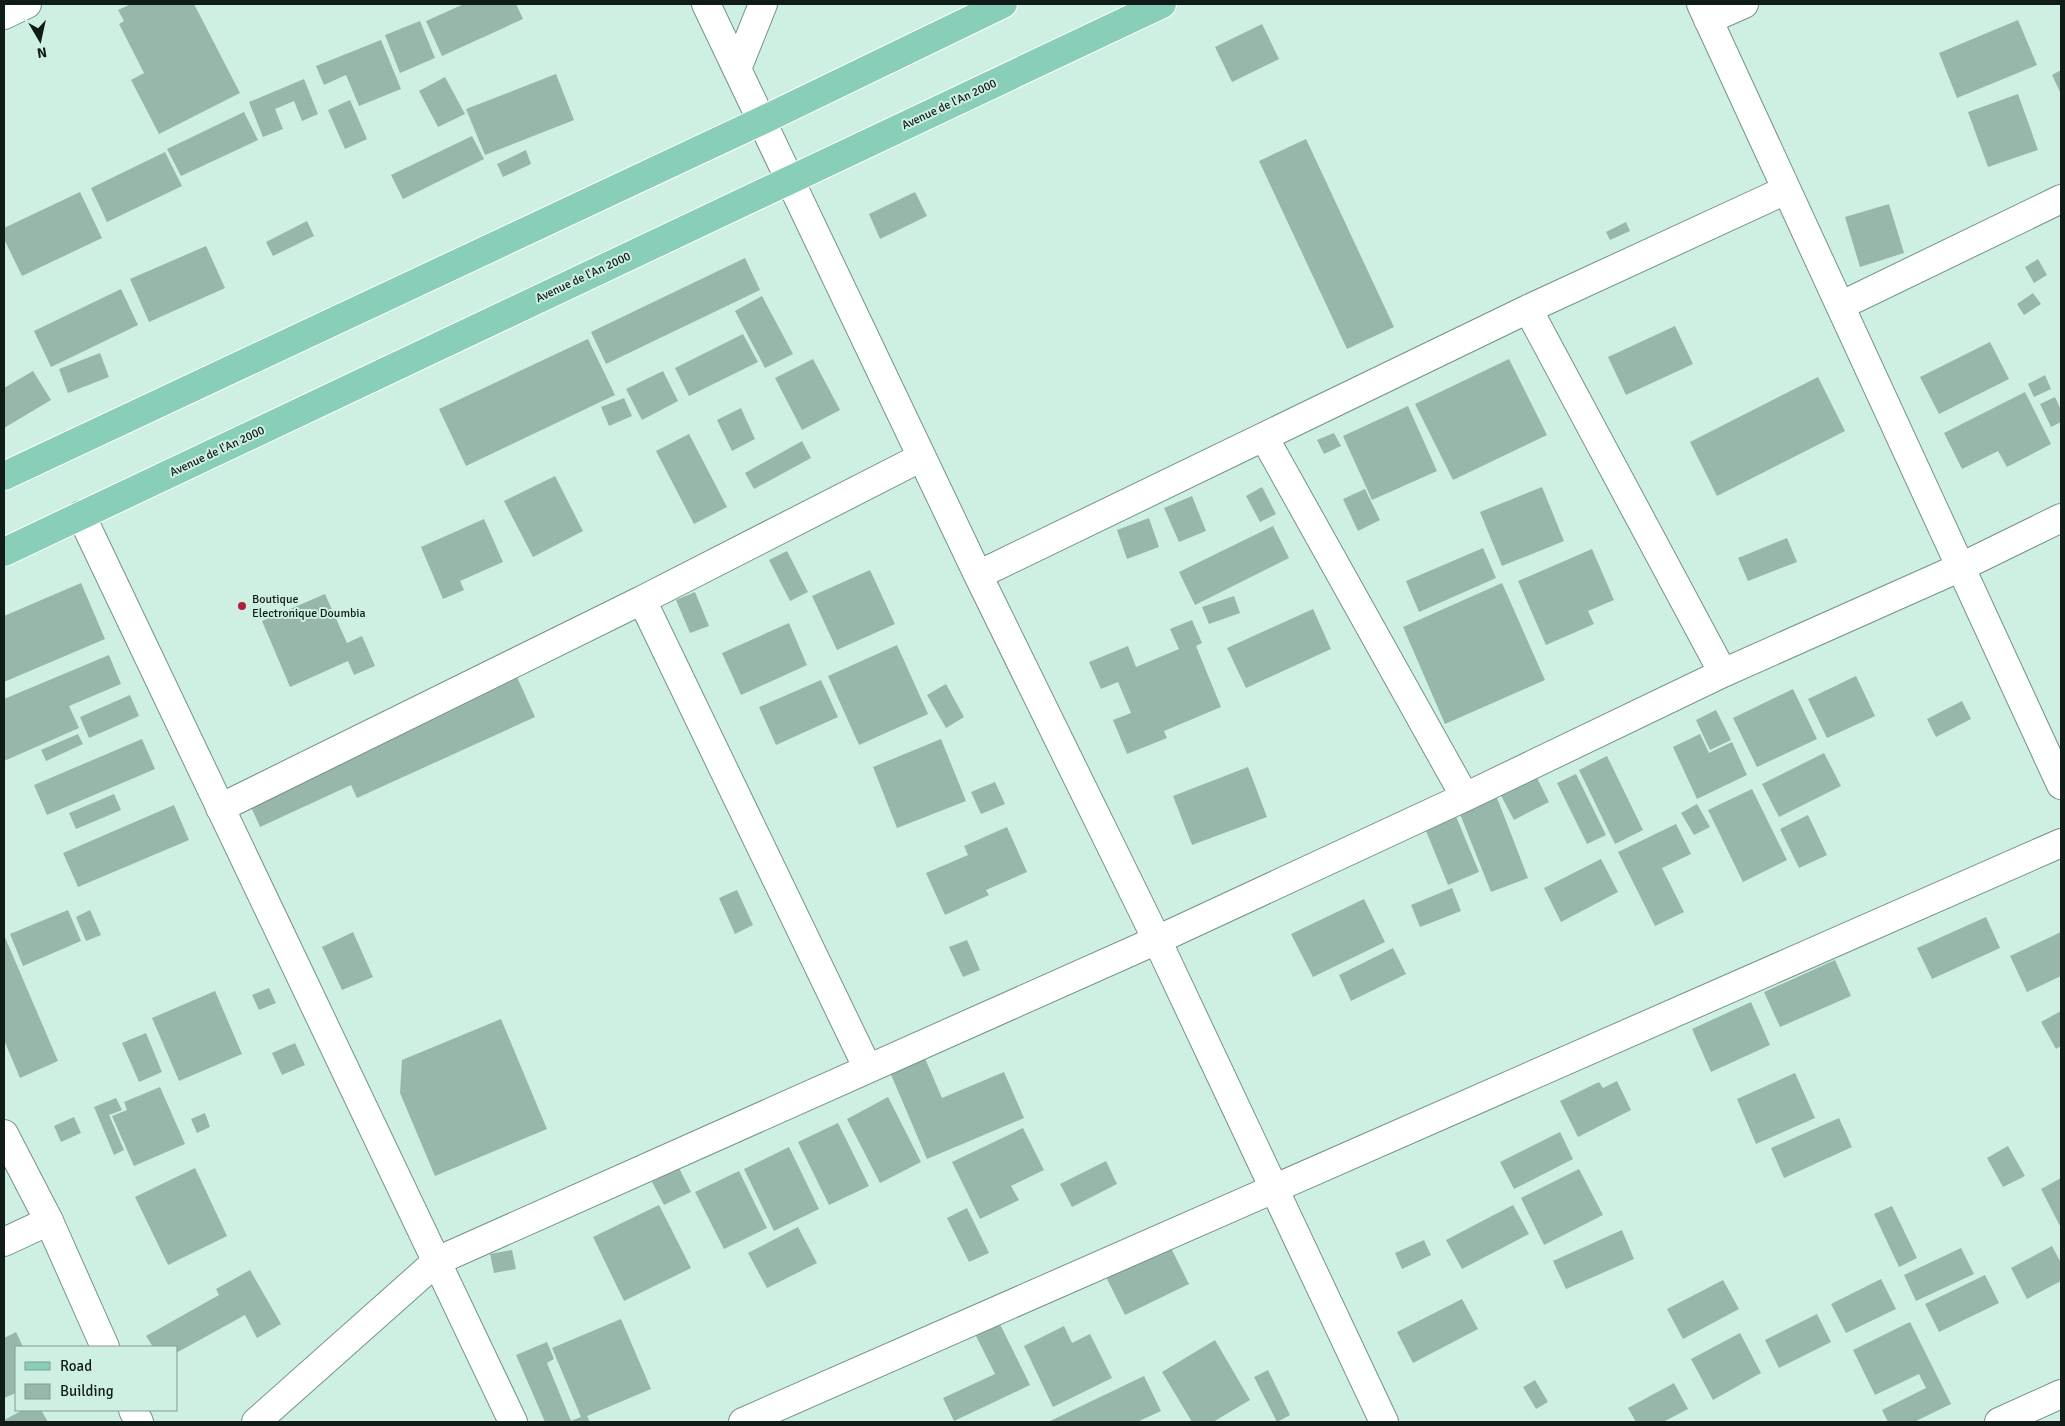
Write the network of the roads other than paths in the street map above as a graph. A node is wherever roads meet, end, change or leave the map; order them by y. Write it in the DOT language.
graph roads {
  1 [pos="27,4"];
  2 [pos="706,4"];
  3 [pos="763,4"];
  4 [pos="1003,4"];
  5 [pos="1162,4"];
  6 [pos="1744,4"];
  7 [pos="1704,12"];
  8 [pos="4,15"];
  9 [pos="737,69"];
  10 [pos="761,121"];
  11 [pos="789,180"];
  12 [pos="1786,190"];
  13 [pos="2061,199"];
  14 [pos="1840,306"];
  15 [pos="1528,308"];
  16 [pos="1264,436"];
  17 [pos="922,457"];
  18 [pos="4,476"];
  19 [pos="81,515"];
  20 [pos="2061,518"];
  21 [pos="4,552"];
  22 [pos="1961,567"];
  23 [pos="978,575"];
  24 [pos="642,600"];
  25 [pos="1723,673"];
  26 [pos="2061,785"];
  27 [pos="1465,797"];
  28 [pos="220,808"];
  29 [pos="2061,843"];
  30 [pos="1157,940"];
  31 [pos="868,1069"];
  32 [pos="4,1134"];
  33 [pos="1274,1189"];
  34 [pos="49,1221"];
  35 [pos="4,1242"];
  36 [pos="437,1262"];
  37 [pos="106,1346"];
  38 [pos="2052,1406"];
  39 [pos="256,1422"];
  40 [pos="513,1422"];
  41 [pos="743,1422"];
  42 [pos="1384,1422"];
  43 [pos="1999,1422"];
  1 -- 8 [label="street"];
  2 -- 9 [label="street"];
  3 -- 9 [label="street"];
  4 -- 10 [label="main road"];
  5 -- 11 [label="main road, Avenue de l'An 2000"];
  6 -- 7 [label="street"];
  7 -- 12 [label="street"];
  9 -- 10 [label="street"];
  10 -- 11 [label="street"];
  10 -- 18 [label="main road"];
  11 -- 17 [label="street"];
  11 -- 19 [label="main road, Avenue de l'An 2000"];
  12 -- 14 [label="street"];
  12 -- 15 [label="street"];
  13 -- 14 [label="street"];
  14 -- 22 [label="street"];
  15 -- 16 [label="street"];
  15 -- 25 [label="street"];
  16 -- 23 [label="street"];
  16 -- 27 [label="street"];
  17 -- 23 [label="street"];
  17 -- 24 [label="street"];
  19 -- 21 [label="main road, Avenue de l'An 2000"];
  19 -- 28 [label="street"];
  20 -- 22 [label="street"];
  22 -- 25 [label="street"];
  22 -- 26 [label="street"];
  23 -- 30 [label="street"];
  24 -- 28 [label="street"];
  24 -- 31 [label="street"];
  25 -- 27 [label="street"];
  27 -- 30 [label="street"];
  28 -- 36 [label="street"];
  29 -- 33 [label="street"];
  30 -- 31 [label="street"];
  30 -- 33 [label="street"];
  31 -- 36 [label="street"];
  32 -- 34 [label="street"];
  33 -- 41 [label="street"];
  33 -- 42 [label="street"];
  34 -- 35 [label="street"];
  34 -- 37 [label="street"];
  36 -- 39 [label="street"];
  36 -- 40 [label="street"];
  38 -- 43 [label="street"];
}
